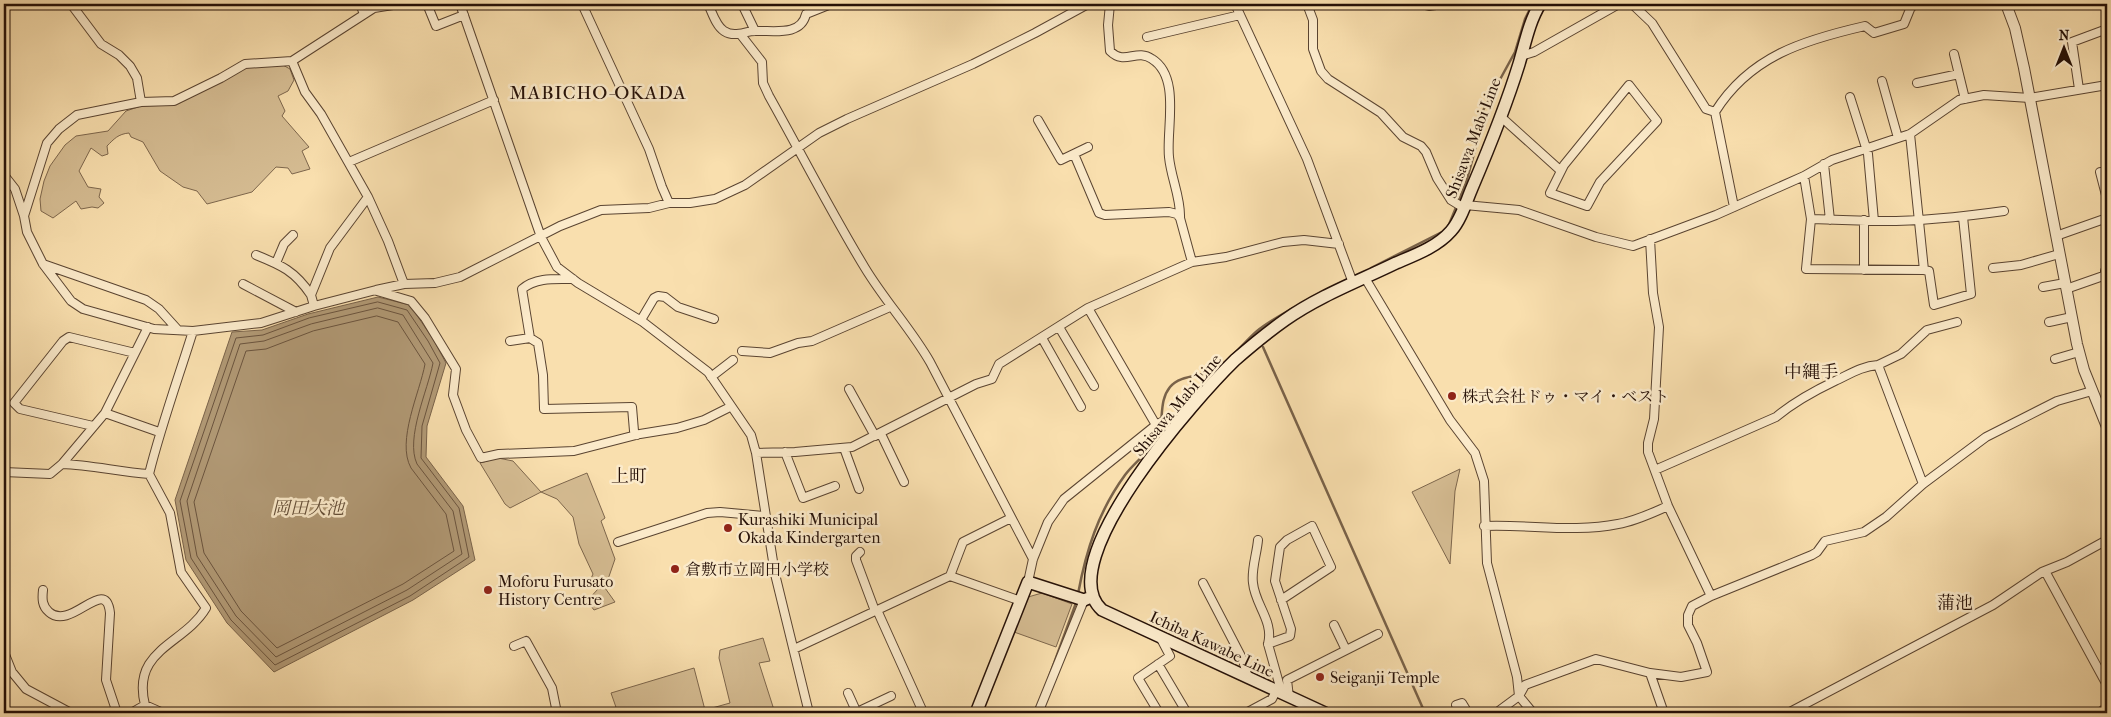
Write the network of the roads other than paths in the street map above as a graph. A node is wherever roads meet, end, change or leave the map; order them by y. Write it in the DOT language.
graph roads {
  1 [pos="71,4"];
  2 [pos="360,4"];
  3 [pos="399,4"];
  4 [pos="427,4"];
  5 [pos="460,4"];
  6 [pos="582,4"];
  7 [pos="708,4"];
  8 [pos="742,4"];
  9 [pos="831,4"];
  10 [pos="1088,4"];
  11 [pos="1110,4"];
  12 [pos="1235,4"];
  13 [pos="1307,4"];
  14 [pos="1421,4"];
  15 [pos="1443,4"];
  16 [pos="1466,4"];
  17 [pos="1619,4"];
  18 [pos="1632,4"];
  19 [pos="1917,4"];
  20 [pos="2006,4"];
  21 [pos="1535,6"];
  22 [pos="364,14"];
  23 [pos="464,15"];
  24 [pos="1240,15"];
  25 [pos="2107,29"];
  26 [pos="755,31"];
  27 [pos="741,35"];
  28 [pos="1147,37"];
  29 [pos="1954,54"];
  30 [pos="1521,56"];
  31 [pos="292,61"];
  32 [pos="1959,74"];
  33 [pos="1882,81"];
  34 [pos="1916,83"];
  35 [pos="2107,85"];
  36 [pos="2079,89"];
  37 [pos="1850,96"];
  38 [pos="2030,98"];
  39 [pos="1965,99"];
  40 [pos="494,100"];
  41 [pos="141,102"];
  42 [pos="1715,112"];
  43 [pos="1500,116"];
  44 [pos="1038,120"];
  45 [pos="1910,134"];
  46 [pos="1898,138"];
  47 [pos="1088,147"];
  48 [pos="799,149"];
  49 [pos="1865,149"];
  50 [pos="1074,154"];
  51 [pos="349,162"];
  52 [pos="1824,164"];
  53 [pos="1560,171"];
  54 [pos="2100,172"];
  55 [pos="4,175"];
  56 [pos="1804,176"];
  57 [pos="368,197"];
  58 [pos="2107,199"];
  59 [pos="669,203"];
  60 [pos="1461,206"];
  61 [pos="1734,207"];
  62 [pos="2004,211"];
  63 [pos="24,216"];
  64 [pos="1963,217"];
  65 [pos="1180,218"];
  66 [pos="2107,218"];
  67 [pos="1810,219"];
  68 [pos="1830,220"];
  69 [pos="1864,220"];
  70 [pos="1919,220"];
  71 [pos="1874,221"];
  72 [pos="293,235"];
  73 [pos="541,236"];
  74 [pos="2056,236"];
  75 [pos="1650,239"];
  76 [pos="1339,244"];
  77 [pos="2059,254"];
  78 [pos="256,255"];
  79 [pos="1192,262"];
  80 [pos="276,263"];
  81 [pos="43,264"];
  82 [pos="1993,268"];
  83 [pos="1864,270"];
  84 [pos="1924,270"];
  85 [pos="2107,270"];
  86 [pos="1365,278"];
  87 [pos="573,279"];
  88 [pos="1352,280"];
  89 [pos="243,284"];
  90 [pos="404,284"];
  91 [pos="2065,286"];
  92 [pos="2043,287"];
  93 [pos="376,290"];
  94 [pos="311,295"];
  95 [pos="314,306"];
  96 [pos="890,306"];
  97 [pos="1088,308"];
  98 [pos="296,312"];
  99 [pos="2072,317"];
  100 [pos="641,320"];
  101 [pos="714,320"];
  102 [pos="1957,322"];
  103 [pos="2049,322"];
  104 [pos="148,327"];
  105 [pos="1059,327"];
  106 [pos="178,330"];
  107 [pos="193,331"];
  108 [pos="530,338"];
  109 [pos="1042,338"];
  110 [pos="510,341"];
  111 [pos="742,351"];
  112 [pos="2079,352"];
  113 [pos="135,353"];
  114 [pos="2055,359"];
  115 [pos="733,360"];
  116 [pos="1878,365"];
  117 [pos="711,377"];
  118 [pos="1094,386"];
  119 [pos="849,389"];
  120 [pos="2092,391"];
  121 [pos="950,398"];
  122 [pos="730,407"];
  123 [pos="1081,407"];
  124 [pos="105,413"];
  125 [pos="1182,419"];
  126 [pos="1159,423"];
  127 [pos="93,426"];
  128 [pos="2107,427"];
  129 [pos="159,432"];
  130 [pos="637,434"];
  131 [pos="878,435"];
  132 [pos="844,448"];
  133 [pos="785,452"];
  134 [pos="756,453"];
  135 [pos="62,464"];
  136 [pos="1655,470"];
  137 [pos="4,472"];
  138 [pos="149,474"];
  139 [pos="904,482"];
  140 [pos="1923,484"];
  141 [pos="835,486"];
  142 [pos="859,489"];
  143 [pos="1668,506"];
  144 [pos="765,516"];
  145 [pos="1011,518"];
  146 [pos="1484,526"];
  147 [pos="1258,540"];
  148 [pos="2107,540"];
  149 [pos="618,542"];
  150 [pos="860,552"];
  151 [pos="1033,559"];
  152 [pos="2045,571"];
  153 [pos="950,576"];
  154 [pos="1028,582"];
  155 [pos="1202,583"];
  156 [pos="43,590"];
  157 [pos="1711,596"];
  158 [pos="1087,598"];
  159 [pos="1281,600"];
  160 [pos="1020,601"];
  161 [pos="876,610"];
  162 [pos="1334,624"];
  163 [pos="1378,634"];
  164 [pos="1160,638"];
  165 [pos="1268,644"];
  166 [pos="514,646"];
  167 [pos="794,649"];
  168 [pos="1346,650"];
  169 [pos="4,652"];
  170 [pos="6,664"];
  171 [pos="1158,664"];
  172 [pos="1650,673"];
  173 [pos="1248,678"];
  174 [pos="2107,685"];
  175 [pos="848,693"];
  176 [pos="1282,694"];
  177 [pos="891,696"];
  178 [pos="1519,696"];
  179 [pos="145,705"];
  180 [pos="1456,705"];
  181 [pos="2107,707"];
  182 [pos="1261,710"];
  183 [pos="923,712"];
  184 [pos="71,713"];
  185 [pos="116,713"];
  186 [pos="131,713"];
  187 [pos="162,713"];
  188 [pos="557,713"];
  189 [pos="810,713"];
  190 [pos="857,713"];
  191 [pos="976,713"];
  192 [pos="1038,713"];
  193 [pos="1159,713"];
  194 [pos="1188,713"];
  195 [pos="1246,713"];
  196 [pos="1325,713"];
  197 [pos="1468,713"];
  198 [pos="1496,713"];
  199 [pos="1533,713"];
  200 [pos="1664,713"];
  201 [pos="1788,713"];
  202 [pos="2098,713"];
  1 -- 41 [label="street"];
  2 -- 22 [label="street"];
  3 -- 22 [label="street"];
  4 -- 23 [label="street"];
  5 -- 23 [label="street"];
  6 -- 59 [label="street"];
  7 -- 27 [label="street"];
  8 -- 26 [label="street"];
  9 -- 26 [label="street"];
  10 -- 48 [label="street"];
  11 -- 65 [label="street"];
  12 -- 24 [label="street"];
  13 -- 60 [label="street"];
  14 -- 15 [label="street"];
  16 -- 21 [label="street"];
  17 -- 30 [label="street"];
  18 -- 42 [label="street"];
  19 -- 42 [label="street"];
  20 -- 38 [label="street"];
  21 -- 30 [label="main road, Shisawa Mabi Line"];
  22 -- 31 [label="street"];
  23 -- 40 [label="street"];
  24 -- 28 [label="street"];
  24 -- 76 [label="street"];
  25 -- 36 [label="street"];
  26 -- 27 [label="street"];
  27 -- 48 [label="street"];
  29 -- 32 [label="street"];
  30 -- 43 [label="main road, Shisawa Mabi Line"];
  31 -- 41 [label="street"];
  31 -- 51 [label="street"];
  32 -- 34 [label="street"];
  32 -- 39 [label="street"];
  33 -- 46 [label="street"];
  35 -- 36 [label="street"];
  36 -- 38 [label="street"];
  37 -- 49 [label="street"];
  38 -- 39 [label="street"];
  38 -- 74 [label="street"];
  39 -- 45 [label="street"];
  40 -- 51 [label="street"];
  40 -- 73 [label="street"];
  41 -- 63 [label="street"];
  42 -- 61 [label="street"];
  43 -- 53 [label="street"];
  43 -- 60 [label="main road, Shisawa Mabi Line"];
  44 -- 50 [label="street"];
  45 -- 46 [label="street"];
  45 -- 70 [label="street"];
  46 -- 49 [label="street"];
  47 -- 50 [label="street"];
  48 -- 59 [label="street"];
  48 -- 96 [label="street"];
  49 -- 52 [label="street"];
  49 -- 71 [label="street"];
  50 -- 65 [label="street"];
  51 -- 57 [label="street"];
  52 -- 56 [label="street"];
  52 -- 68 [label="street"];
  53 -- 53 [label="street"];
  54 -- 58 [label="street"];
  55 -- 63 [label="street"];
  56 -- 61 [label="street"];
  56 -- 67 [label="street"];
  57 -- 90 [label="street"];
  57 -- 94 [label="street"];
  59 -- 73 [label="street"];
  60 -- 75 [label="street"];
  60 -- 86 [label="main road, Shisawa Mabi Line"];
  61 -- 75 [label="street"];
  62 -- 64 [label="street"];
  63 -- 81 [label="street"];
  64 -- 70 [label="street"];
  64 -- 84 [label="street"];
  65 -- 79 [label="street"];
  66 -- 74 [label="street"];
  67 -- 68 [label="street"];
  67 -- 83 [label="street"];
  68 -- 69 [label="street"];
  69 -- 71 [label="street"];
  69 -- 83 [label="street"];
  70 -- 71 [label="street"];
  70 -- 84 [label="street"];
  72 -- 80 [label="street"];
  73 -- 87 [label="street"];
  73 -- 90 [label="street"];
  74 -- 77 [label="street"];
  75 -- 136 [label="street"];
  76 -- 79 [label="street"];
  76 -- 88 [label="street"];
  77 -- 82 [label="street"];
  77 -- 91 [label="street"];
  78 -- 80 [label="street"];
  79 -- 97 [label="street"];
  80 -- 94 [label="street"];
  81 -- 104 [label="street"];
  81 -- 106 [label="street"];
  83 -- 84 [label="street"];
  85 -- 91 [label="street"];
  86 -- 88 [label="main road, Shisawa Mabi Line"];
  86 -- 146 [label="street"];
  87 -- 100 [label="street"];
  87 -- 108 [label="street"];
  88 -- 125 [label="main road, Shisawa Mabi Line"];
  89 -- 98 [label="street"];
  90 -- 93 [label="street"];
  91 -- 92 [label="street"];
  91 -- 99 [label="street"];
  93 -- 95 [label="street"];
  93 -- 130 [label="street"];
  94 -- 95 [label="street"];
  95 -- 98 [label="street"];
  96 -- 111 [label="street"];
  96 -- 121 [label="street"];
  97 -- 105 [label="street"];
  97 -- 126 [label="street"];
  98 -- 107 [label="street"];
  99 -- 103 [label="street"];
  99 -- 112 [label="street"];
  100 -- 101 [label="street"];
  100 -- 117 [label="street"];
  102 -- 116 [label="street"];
  104 -- 106 [label="street"];
  104 -- 113 [label="street"];
  105 -- 109 [label="street"];
  105 -- 118 [label="street"];
  106 -- 107 [label="street"];
  107 -- 129 [label="street"];
  108 -- 110 [label="street"];
  108 -- 130 [label="street"];
  109 -- 121 [label="street"];
  109 -- 123 [label="street"];
  112 -- 114 [label="street"];
  112 -- 120 [label="street"];
  113 -- 124 [label="street"];
  113 -- 127 [label="street"];
  115 -- 117 [label="street"];
  116 -- 136 [label="street"];
  116 -- 140 [label="street"];
  117 -- 122 [label="street"];
  119 -- 131 [label="street"];
  120 -- 128 [label="street"];
  120 -- 140 [label="street"];
  121 -- 131 [label="street"];
  121 -- 145 [label="street"];
  122 -- 130 [label="street"];
  122 -- 134 [label="street"];
  124 -- 127 [label="street"];
  124 -- 129 [label="street"];
  125 -- 126 [label="street"];
  125 -- 158 [label="main road, Shisawa Mabi Line"];
  126 -- 151 [label="street"];
  127 -- 135 [label="street"];
  129 -- 138 [label="street"];
  131 -- 132 [label="street"];
  131 -- 139 [label="street"];
  132 -- 133 [label="street"];
  132 -- 142 [label="street"];
  133 -- 134 [label="street"];
  133 -- 141 [label="street"];
  134 -- 144 [label="street"];
  135 -- 137 [label="street"];
  135 -- 138 [label="street"];
  136 -- 143 [label="street"];
  138 -- 179 [label="street"];
  140 -- 157 [label="street"];
  143 -- 146 [label="street"];
  143 -- 157 [label="street"];
  144 -- 149 [label="street"];
  144 -- 167 [label="street"];
  145 -- 151 [label="street"];
  145 -- 153 [label="street"];
  146 -- 178 [label="street"];
  147 -- 165 [label="street"];
  148 -- 152 [label="street"];
  150 -- 161 [label="street"];
  151 -- 154 [label="street"];
  152 -- 174 [label="street"];
  152 -- 201 [label="street"];
  153 -- 160 [label="street"];
  153 -- 161 [label="street"];
  154 -- 158 [label="main road"];
  154 -- 160 [label="main road"];
  155 -- 173 [label="street"];
  156 -- 185 [label="street"];
  157 -- 172 [label="street"];
  158 -- 164 [label="main road, Ichiba Kawabe Line"];
  158 -- 192 [label="street"];
  159 -- 159 [label="street"];
  159 -- 165 [label="street"];
  160 -- 191 [label="main road"];
  161 -- 167 [label="street"];
  161 -- 183 [label="street"];
  162 -- 168 [label="street"];
  163 -- 168 [label="street"];
  164 -- 171 [label="street"];
  164 -- 173 [label="main road, Ichiba Kawabe Line"];
  165 -- 176 [label="street"];
  166 -- 188 [label="street"];
  167 -- 189 [label="street"];
  168 -- 176 [label="street"];
  169 -- 170 [label="street"];
  170 -- 184 [label="street"];
  171 -- 193 [label="street"];
  171 -- 194 [label="street"];
  172 -- 178 [label="street"];
  172 -- 200 [label="street"];
  173 -- 176 [label="main road, Ichiba Kawabe Line"];
  175 -- 190 [label="street"];
  176 -- 182 [label="street"];
  176 -- 196 [label="main road, Ichiba Kawabe Line"];
  177 -- 190 [label="street"];
  178 -- 198 [label="street"];
  178 -- 199 [label="street"];
  179 -- 186 [label="street"];
  179 -- 187 [label="street"];
  180 -- 197 [label="street"];
  181 -- 202 [label="street"];
  182 -- 195 [label="street"];
}
